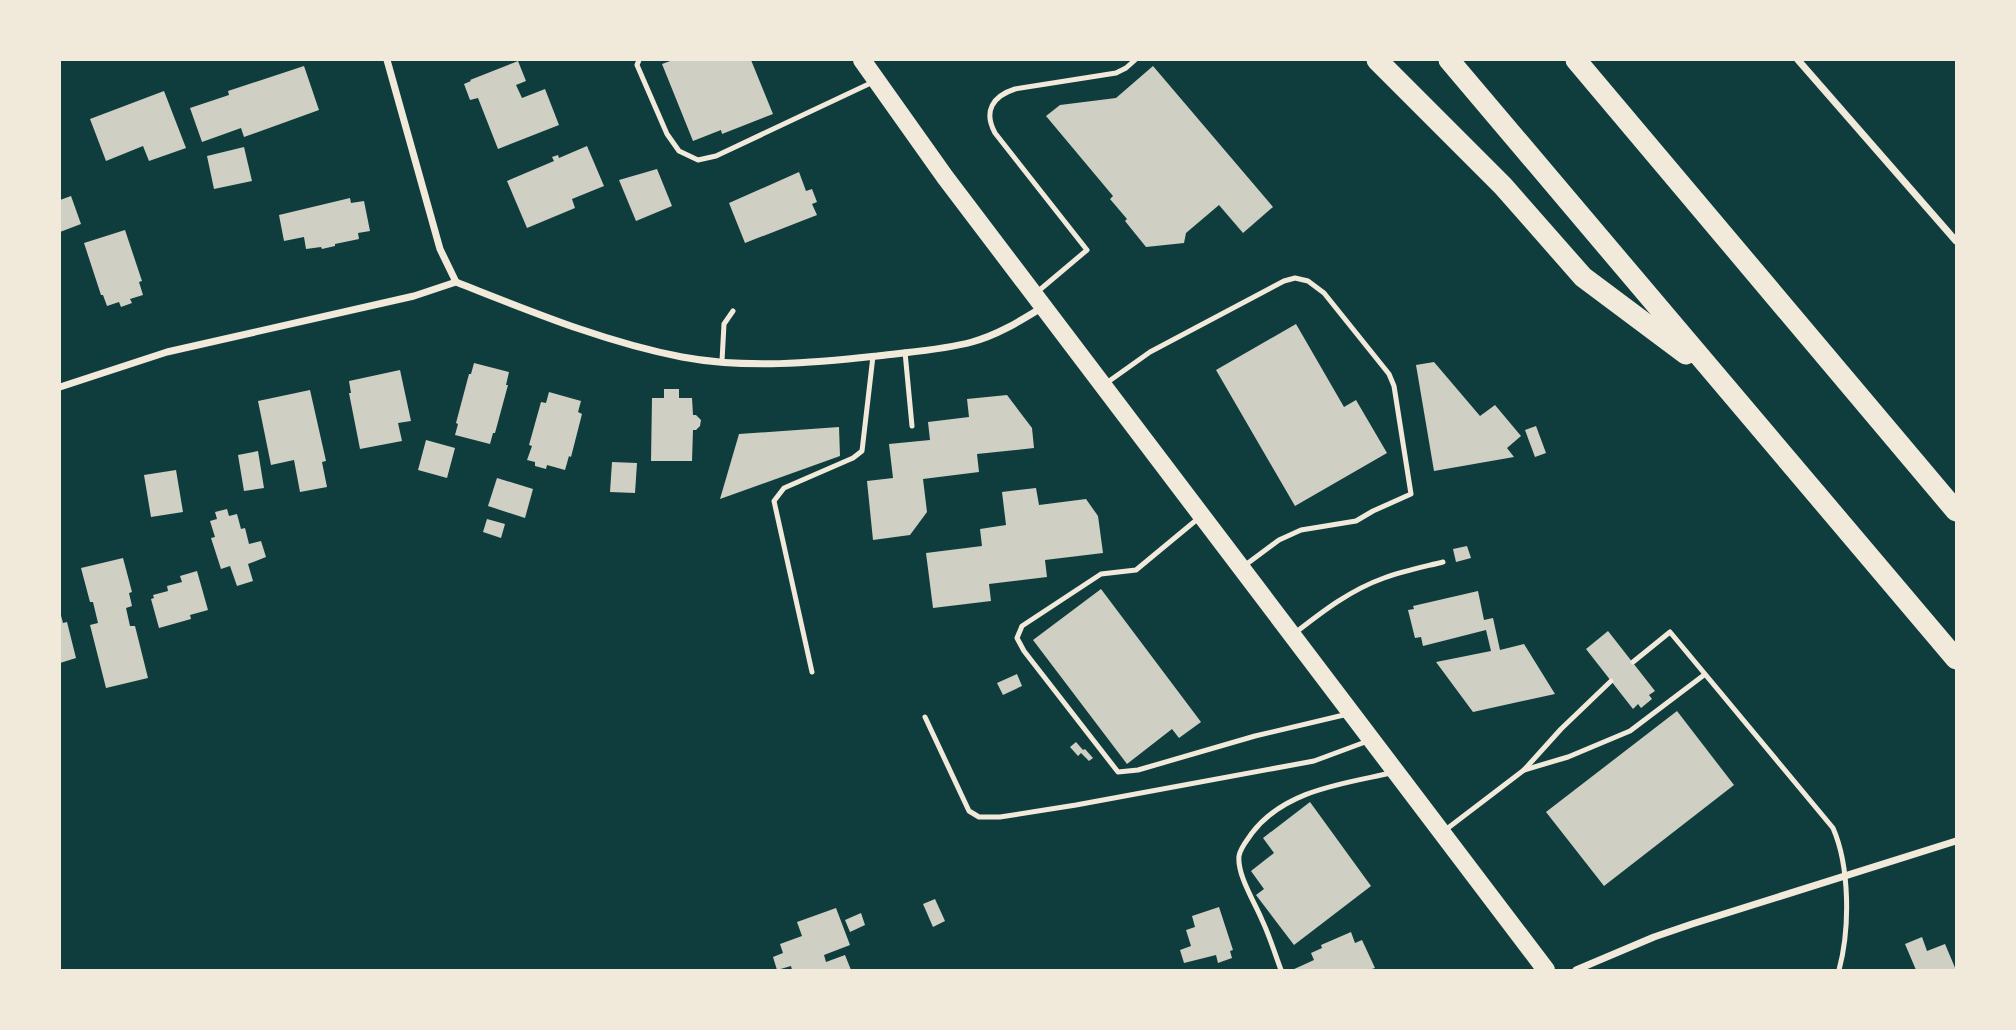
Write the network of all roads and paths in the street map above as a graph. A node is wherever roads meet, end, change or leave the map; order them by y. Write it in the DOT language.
graph roads {
  1 [pos="387,60"];
  2 [pos="639,60"];
  3 [pos="862,60"];
  4 [pos="1135,60"];
  5 [pos="1377,60"];
  6 [pos="1450,60"];
  7 [pos="1576,60"];
  8 [pos="1798,60"];
  9 [pos="876,81"];
  10 [pos="1956,241"];
  11 [pos="456,282"];
  12 [pos="1039,301"];
  13 [pos="733,311"];
  14 [pos="905,352"];
  15 [pos="873,356"];
  16 [pos="722,361"];
  17 [pos="1715,376"];
  18 [pos="1103,385"];
  19 [pos="60,387"];
  20 [pos="912,426"];
  21 [pos="1956,511"];
  22 [pos="1202,516"];
  23 [pos="1443,562"];
  24 [pos="1242,568"];
  25 [pos="1292,635"];
  26 [pos="1956,659"];
  27 [pos="1633,662"];
  28 [pos="811,672"];
  29 [pos="1704,675"];
  30 [pos="1611,681"];
  31 [pos="1351,713"];
  32 [pos="925,718"];
  33 [pos="1371,740"];
  34 [pos="1524,770"];
  35 [pos="1395,772"];
  36 [pos="1442,832"];
  37 [pos="1956,841"];
  38 [pos="1844,876"];
  39 [pos="1281,971"];
  40 [pos="1546,971"];
  41 [pos="1576,971"];
  42 [pos="1839,971"];
  1 -- 11 [label="street"];
  2 -- 9 [label="lane"];
  3 -- 9 [label="main road"];
  4 -- 12 [label="lane"];
  5 -- 17 [label="highway"];
  6 -- 17 [label="highway"];
  7 -- 21 [label="highway"];
  8 -- 10 [label="street"];
  9 -- 12 [label="main road"];
  11 -- 16 [label="street"];
  11 -- 19 [label="street"];
  12 -- 14 [label="street"];
  12 -- 18 [label="main road"];
  13 -- 16 [label="lane"];
  14 -- 15 [label="street"];
  14 -- 20 [label="lane"];
  15 -- 16 [label="street"];
  15 -- 28 [label="lane"];
  17 -- 26 [label="highway"];
  18 -- 22 [label="main road"];
  18 -- 24 [label="lane"];
  22 -- 24 [label="main road"];
  22 -- 31 [label="lane"];
  23 -- 25 [label="lane"];
  24 -- 25 [label="main road"];
  25 -- 31 [label="main road"];
  27 -- 29 [label="lane"];
  29 -- 34 [label="lane"];
  29 -- 38 [label="lane"];
  30 -- 34 [label="lane"];
  31 -- 33 [label="main road"];
  32 -- 33 [label="lane"];
  33 -- 35 [label="main road"];
  34 -- 36 [label="lane"];
  35 -- 36 [label="main road"];
  35 -- 39 [label="lane"];
  36 -- 40 [label="main road"];
  37 -- 38 [label="street"];
  38 -- 41 [label="street"];
  38 -- 42 [label="lane"];
}
